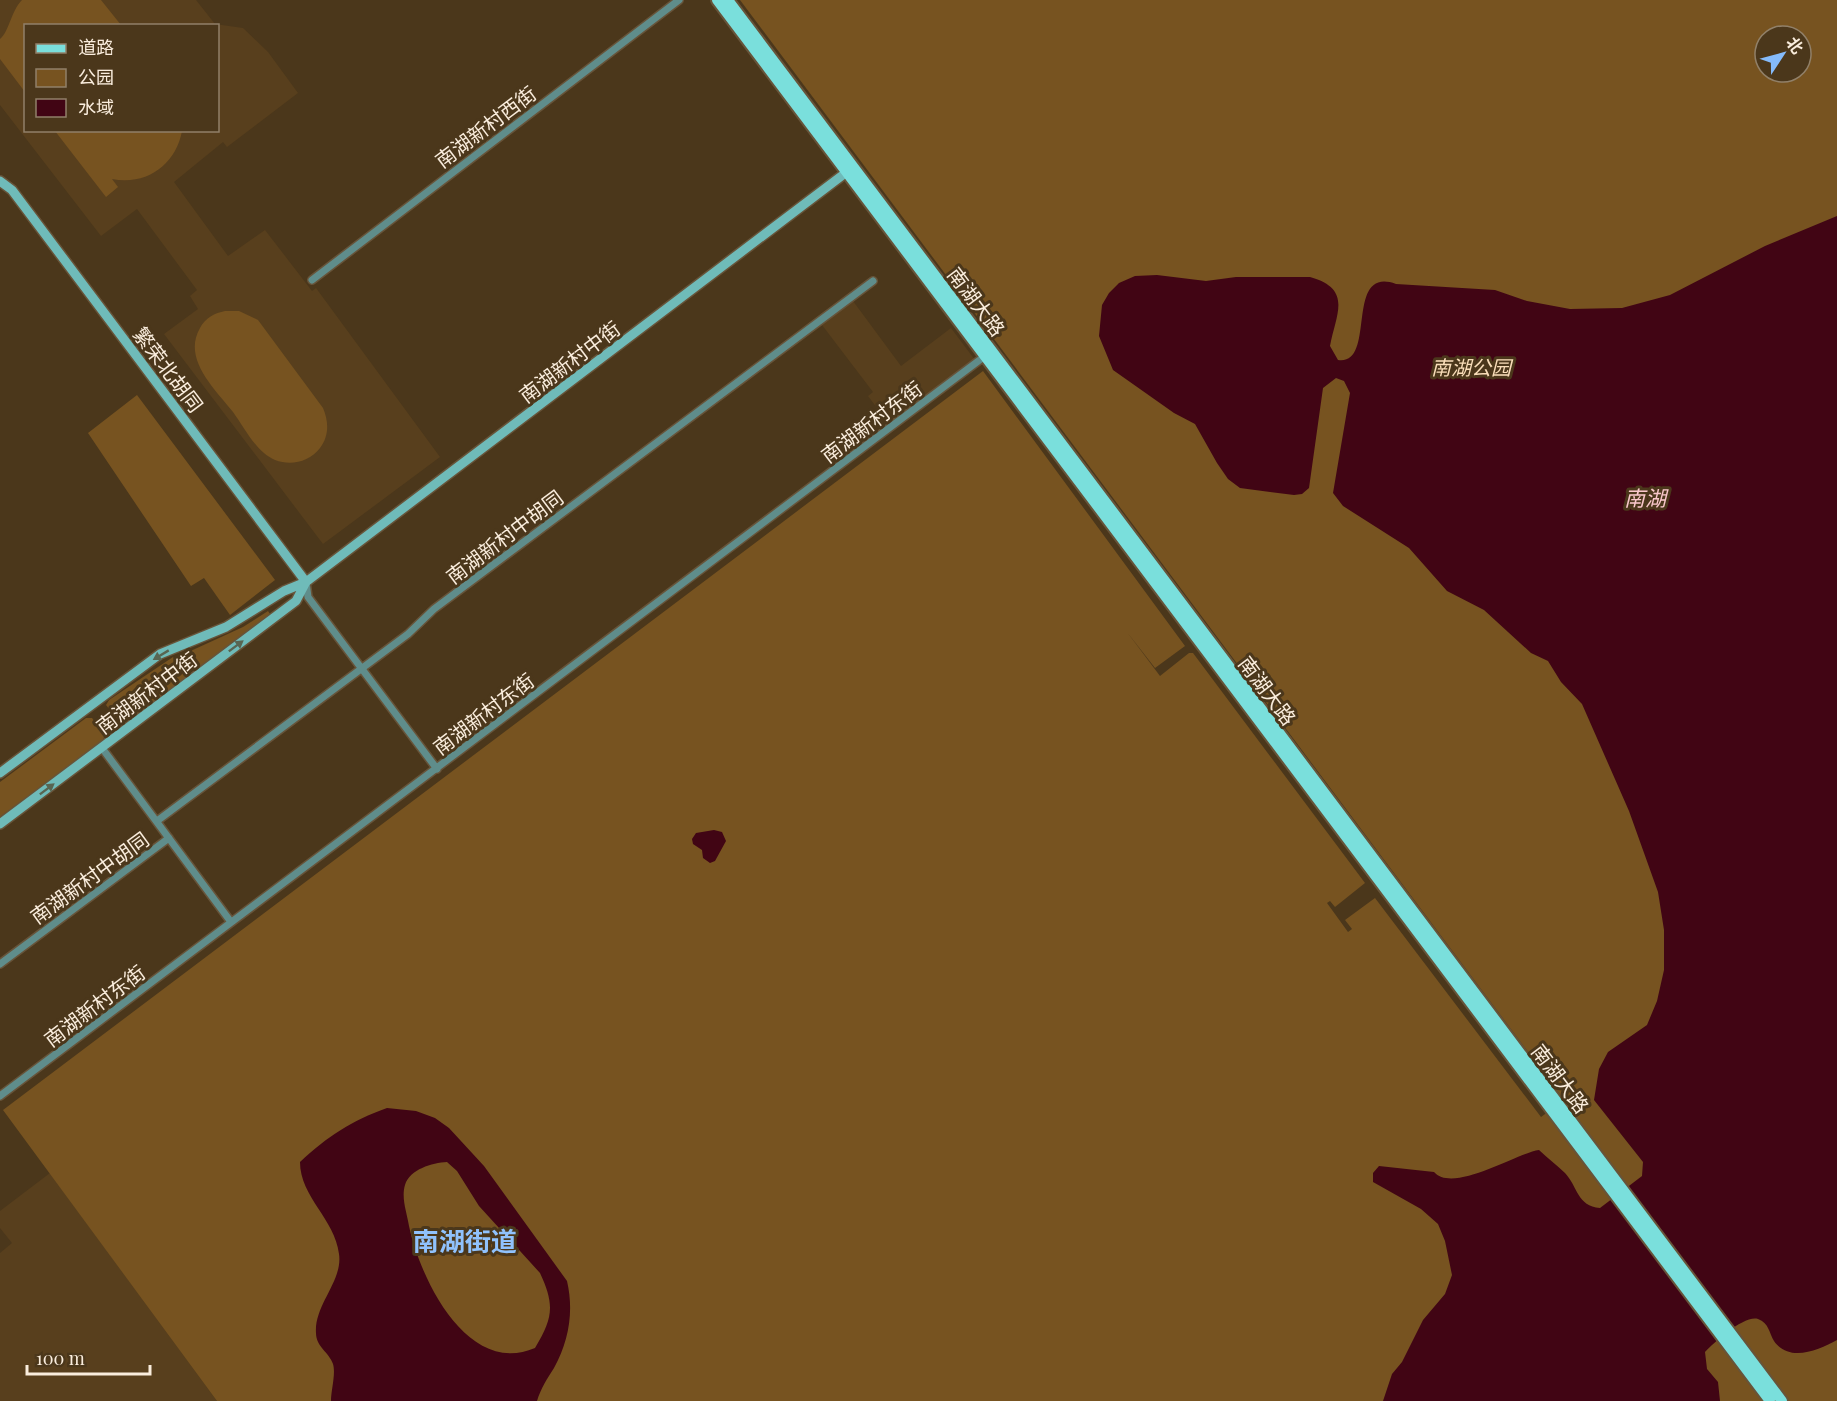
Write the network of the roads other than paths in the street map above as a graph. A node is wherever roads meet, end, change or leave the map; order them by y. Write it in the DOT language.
graph roads {
  1 [pos="679,0"];
  2 [pos="717,0"];
  3 [pos="728,0"];
  4 [pos="849,170"];
  5 [pos="0,182"];
  6 [pos="312,280"];
  7 [pos="873,281"];
  8 [pos="985,356"];
  9 [pos="306,582"];
  10 [pos="361,668"];
  11 [pos="102,748"];
  12 [pos="437,769"];
  13 [pos="0,773"];
  14 [pos="157,821"];
  15 [pos="0,824"];
  16 [pos="169,838"];
  17 [pos="231,922"];
  18 [pos="0,964"];
  19 [pos="0,1096"];
  20 [pos="1613,1184"];
  21 [pos="1737,1349"];
  22 [pos="1770,1401"];
  23 [pos="1782,1401"];
  1 -- 6 [label="street, 南湖新村西街"];
  2 -- 4 [label="main road, 南湖大路"];
  3 -- 4 [label="main road, 南湖大路"];
  4 -- 8 [label="main road, 南湖大路"];
  4 -- 9 [label="street, 南湖新村中街"];
  4 -- 20 [label="main road, 南湖大路"];
  5 -- 9 [label="street, 繁荣北胡同"];
  7 -- 10 [label="street, 南湖新村中胡同"];
  8 -- 12 [label="street, 南湖新村东街"];
  8 -- 20 [label="main road, 南湖大路"];
  9 -- 10 [label="street"];
  11 -- 9 [label="street, 南湖新村中街, one-way"];
  9 -- 13 [label="street, 南湖新村中街, one-way"];
  10 -- 12 [label="street"];
  10 -- 14 [label="street, 南湖新村中胡同"];
  11 -- 14 [label="street"];
  15 -- 11 [label="street, 南湖新村中街, one-way"];
  12 -- 17 [label="street, 南湖新村东街"];
  14 -- 16 [label="street"];
  16 -- 17 [label="street"];
  16 -- 18 [label="street, 南湖新村中胡同"];
  17 -- 19 [label="street, 南湖新村东街"];
  20 -- 21 [label="main road, 南湖大路"];
  21 -- 22 [label="main road, 南湖大路"];
  21 -- 23 [label="main road, 南湖大路"];
}
